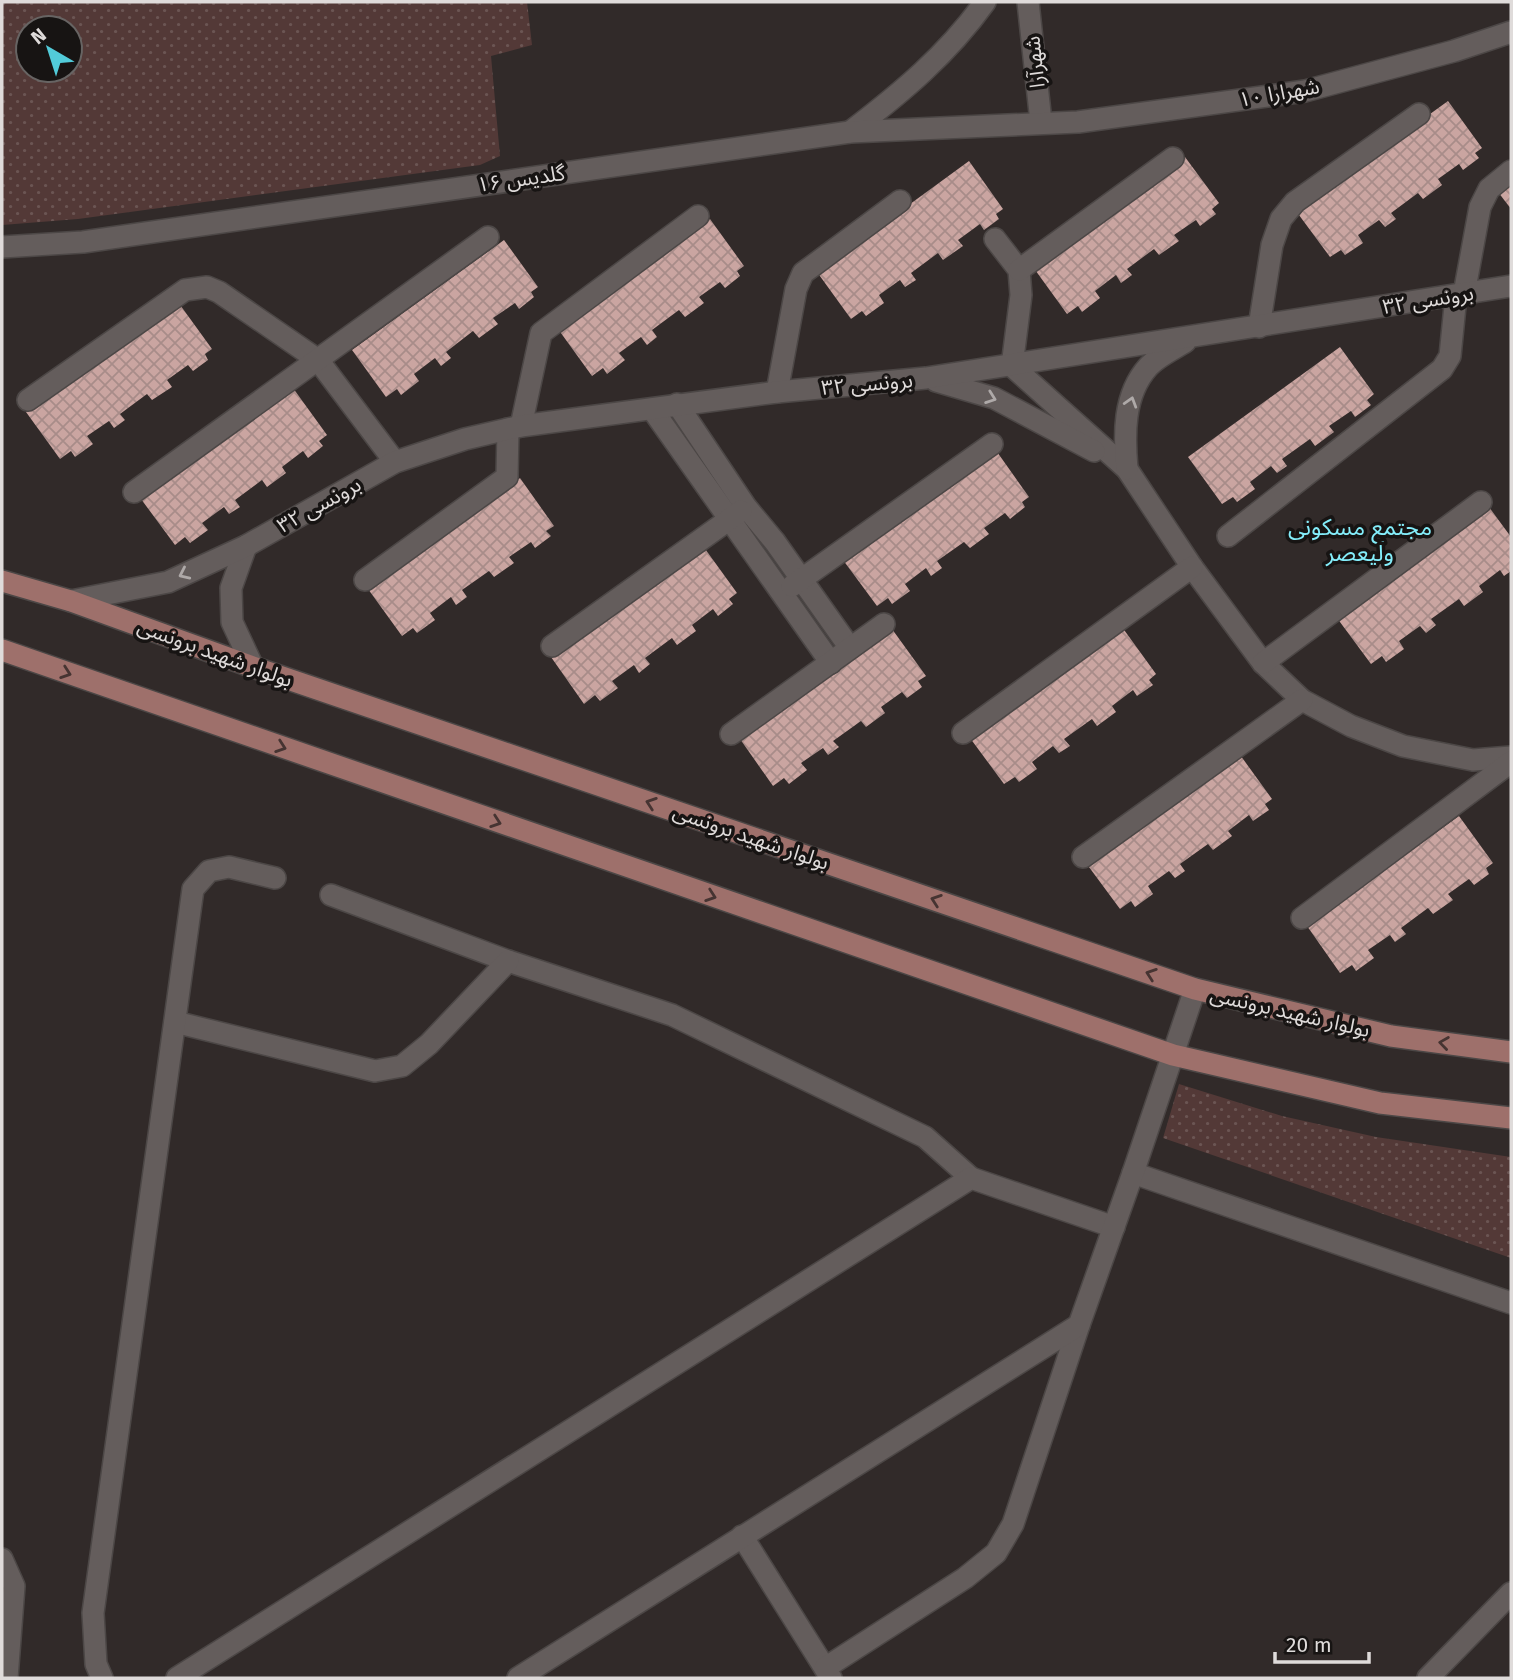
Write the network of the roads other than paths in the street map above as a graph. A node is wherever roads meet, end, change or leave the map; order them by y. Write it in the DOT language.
graph roads {
  1 [pos="985,2"];
  2 [pos="1028,2"];
  3 [pos="1511,32"];
  4 [pos="1419,114"];
  5 [pos="1041,122"];
  6 [pos="849,132"];
  7 [pos="1173,158"];
  8 [pos="1511,171"];
  9 [pos="900,201"];
  10 [pos="698,216"];
  11 [pos="488,237"];
  12 [pos="995,239"];
  13 [pos="2,247"];
  14 [pos="1018,270"];
  15 [pos="1511,286"];
  16 [pos="1460,295"];
  17 [pos="1259,327"];
  18 [pos="1190,338"];
  19 [pos="318,360"];
  20 [pos="1012,366"];
  21 [pos="926,378"];
  22 [pos="777,392"];
  23 [pos="27,400"];
  24 [pos="677,404"];
  25 [pos="652,409"];
  26 [pos="515,427"];
  27 [pos="992,444"];
  28 [pos="395,462"];
  29 [pos="1127,469"];
  30 [pos="134,492"];
  31 [pos="1481,502"];
  32 [pos="738,513"];
  33 [pos="1228,536"];
  34 [pos="246,546"];
  35 [pos="1192,567"];
  36 [pos="802,579"];
  37 [pos="365,580"];
  38 [pos="2,581"];
  39 [pos="782,593"];
  40 [pos="71,601"];
  41 [pos="884,624"];
  42 [pos="552,646"];
  43 [pos="850,648"];
  44 [pos="2,650"];
  45 [pos="831,663"];
  46 [pos="1263,663"];
  47 [pos="253,667"];
  48 [pos="1302,700"];
  49 [pos="963,733"];
  50 [pos="731,734"];
  51 [pos="1511,760"];
  52 [pos="1083,857"];
  53 [pos="275,878"];
  54 [pos="331,895"];
  55 [pos="1301,918"];
  56 [pos="508,961"];
  57 [pos="1195,989"];
  58 [pos="175,1022"];
  59 [pos="1511,1052"];
  60 [pos="1173,1055"];
  61 [pos="1511,1118"];
  62 [pos="1133,1173"];
  63 [pos="971,1178"];
  64 [pos="1114,1227"];
  65 [pos="1511,1303"];
  66 [pos="1079,1325"];
  67 [pos="743,1536"];
  68 [pos="2,1559"];
  69 [pos="1511,1593"];
  70 [pos="828,1673"];
  71 [pos="7,1678"];
  72 [pos="102,1678"];
  73 [pos="177,1678"];
  74 [pos="518,1678"];
  75 [pos="1428,1678"];
  1 -- 6 [label="street"];
  2 -- 5 [label="street, شهرآرا"];
  3 -- 5 [label="street, شهرارا ۱۰"];
  4 -- 17 [label="street"];
  5 -- 6 [label="street, گلدیس ۱۶"];
  6 -- 13 [label="street, گلدیس ۱۶"];
  7 -- 14 [label="street"];
  8 -- 16 [label="street"];
  9 -- 22 [label="street"];
  10 -- 26 [label="street"];
  11 -- 19 [label="street"];
  12 -- 14 [label="street"];
  14 -- 20 [label="street"];
  15 -- 16 [label="street, برونسی ۳۲"];
  16 -- 17 [label="street, برونسی ۳۲"];
  16 -- 33 [label="street"];
  17 -- 18 [label="street, برونسی ۳۲"];
  18 -- 20 [label="street, برونسی ۳۲"];
  29 -- 18 [label="street, one-way"];
  19 -- 23 [label="street"];
  19 -- 28 [label="street"];
  19 -- 30 [label="street"];
  20 -- 21 [label="street, برونسی ۳۲"];
  20 -- 29 [label="street"];
  21 -- 22 [label="street, برونسی ۳۲"];
  21 -- 29 [label="street, one-way"];
  22 -- 24 [label="street, برونسی ۳۲"];
  24 -- 25 [label="street, برونسی ۳۲"];
  24 -- 32 [label="street"];
  25 -- 26 [label="street, برونسی ۳۲"];
  25 -- 32 [label="street"];
  26 -- 28 [label="street, برونسی ۳۲"];
  26 -- 37 [label="street"];
  27 -- 36 [label="street"];
  28 -- 34 [label="street, برونسی ۳۲"];
  29 -- 35 [label="street"];
  31 -- 46 [label="street"];
  32 -- 36 [label="street"];
  32 -- 39 [label="street"];
  32 -- 42 [label="street"];
  34 -- 40 [label="street, برونسی ۳۲, one-way"];
  34 -- 47 [label="street"];
  35 -- 46 [label="street"];
  35 -- 49 [label="street"];
  36 -- 39 [label="street"];
  36 -- 43 [label="street"];
  38 -- 40 [label="main road, بولوار شهید برونسی"];
  39 -- 45 [label="street"];
  40 -- 47 [label="main road, بولوار شهید برونسی"];
  41 -- 43 [label="street"];
  43 -- 45 [label="street"];
  44 -- 60 [label="main road, one-way"];
  45 -- 50 [label="street"];
  46 -- 48 [label="street"];
  57 -- 47 [label="main road, بولوار شهید برونسی, one-way"];
  48 -- 51 [label="street"];
  48 -- 52 [label="street"];
  51 -- 55 [label="street"];
  53 -- 58 [label="street"];
  54 -- 56 [label="street"];
  56 -- 58 [label="street"];
  56 -- 63 [label="street"];
  59 -- 57 [label="main road, بولوار شهید برونسی, one-way"];
  57 -- 60 [label="street"];
  58 -- 72 [label="street"];
  60 -- 61 [label="main road"];
  60 -- 62 [label="street"];
  62 -- 64 [label="street"];
  62 -- 65 [label="street"];
  63 -- 64 [label="street"];
  63 -- 73 [label="street"];
  64 -- 66 [label="street"];
  66 -- 67 [label="street"];
  66 -- 70 [label="street"];
  67 -- 70 [label="street"];
  67 -- 74 [label="street"];
  68 -- 71 [label="street"];
  69 -- 75 [label="street"];
}
